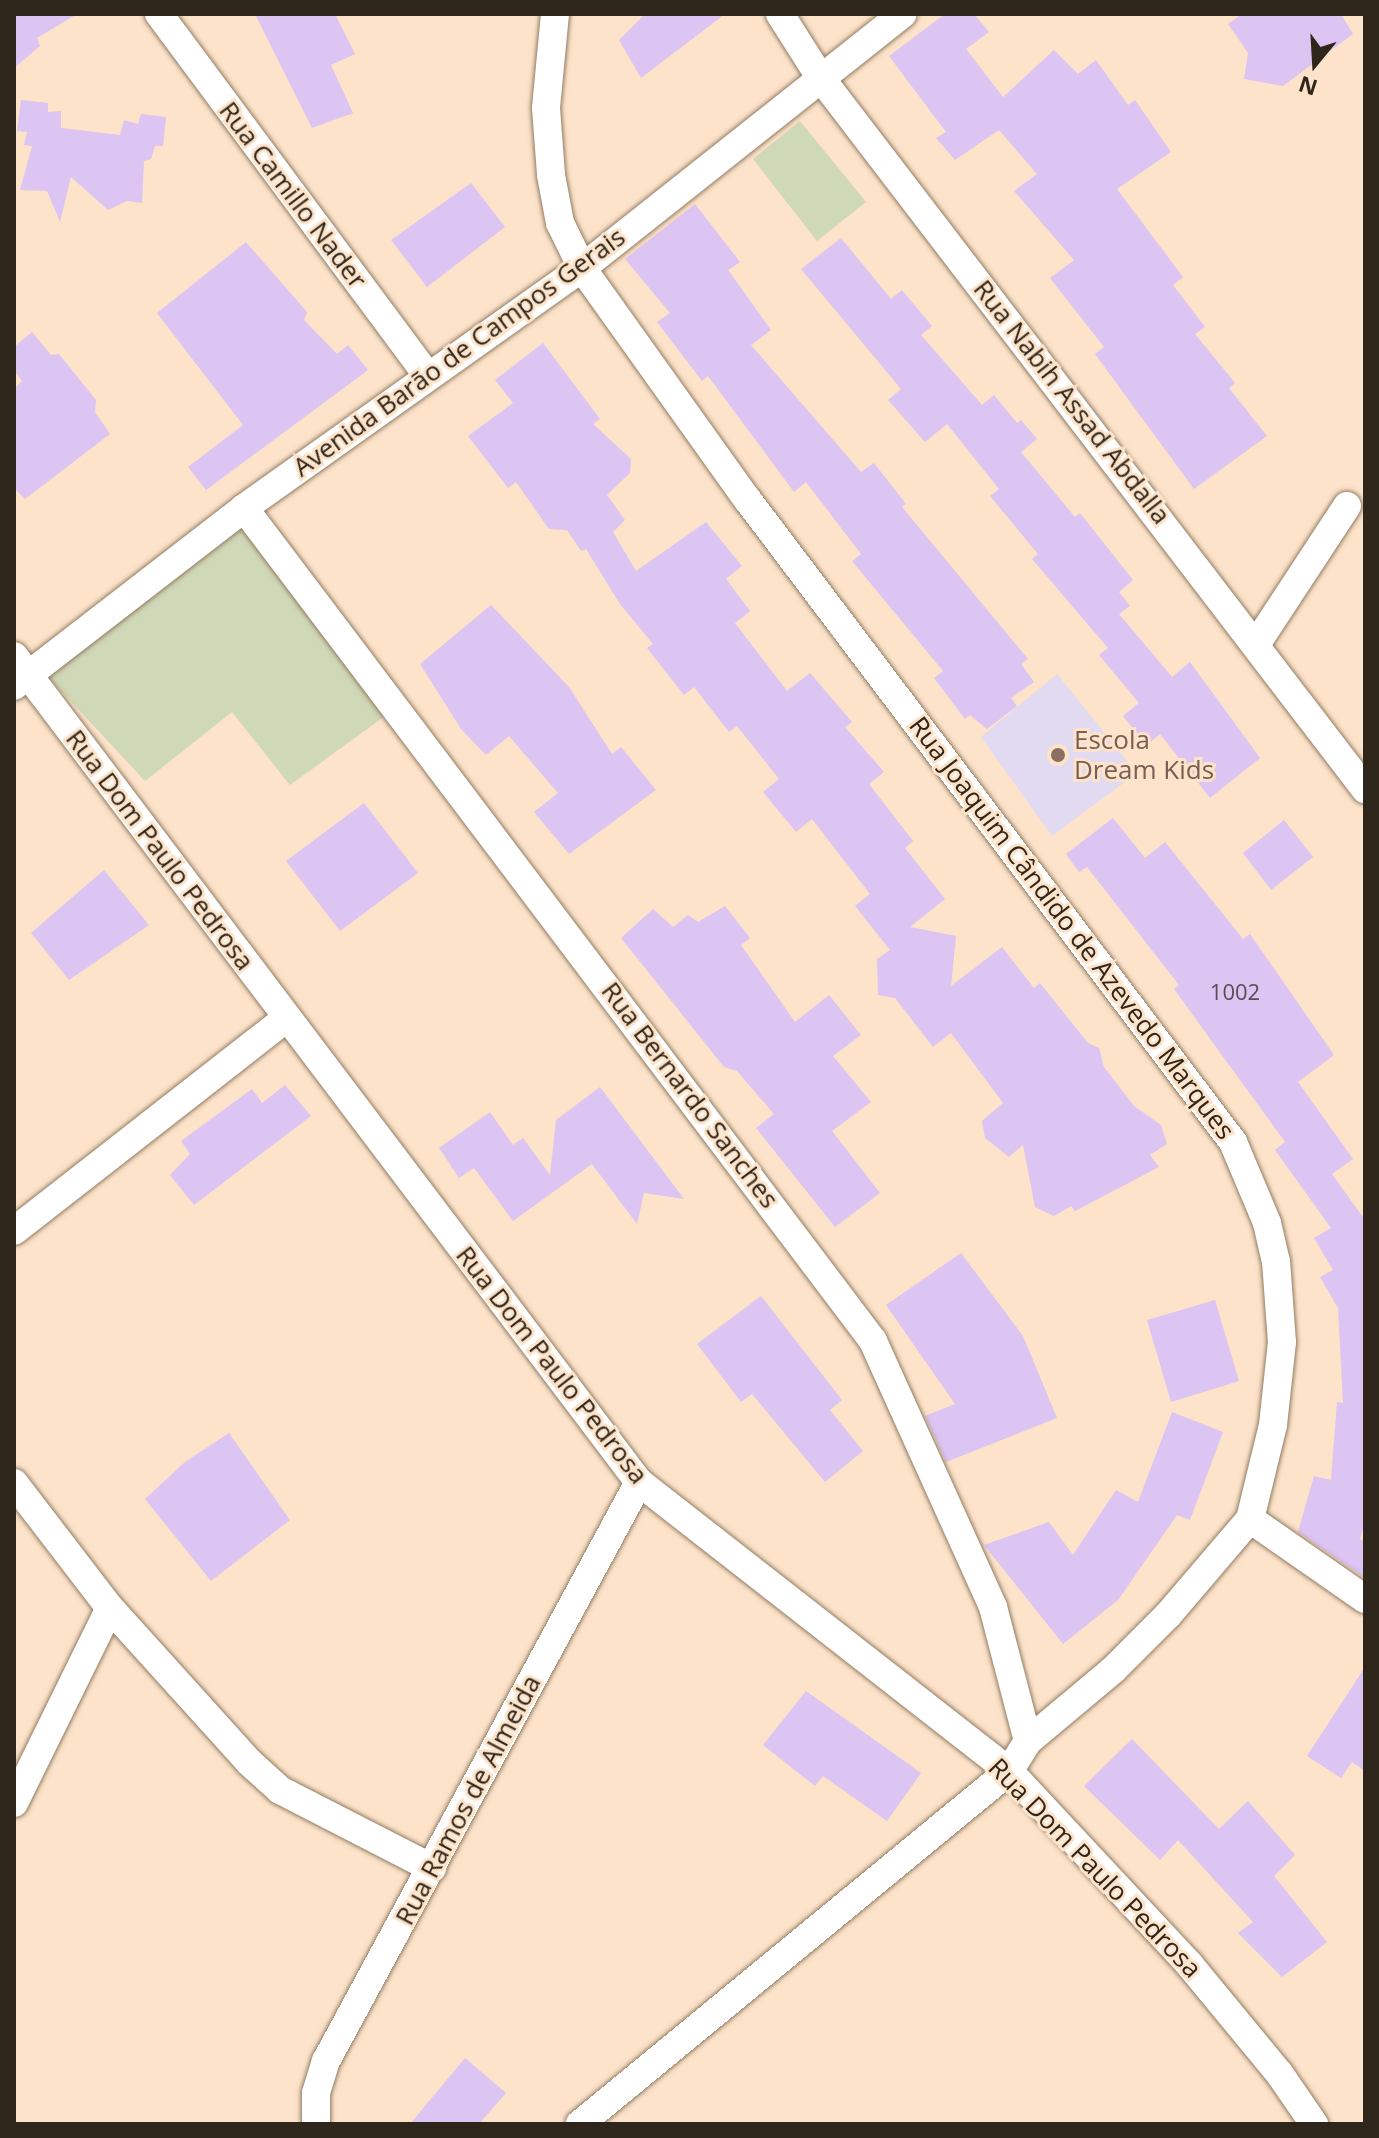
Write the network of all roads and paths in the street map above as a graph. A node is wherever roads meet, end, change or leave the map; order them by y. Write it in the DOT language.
graph roads {
  1 [pos="159,14"];
  2 [pos="555,14"];
  3 [pos="780,14"];
  4 [pos="902,14"];
  5 [pos="820,77"];
  6 [pos="582,268"];
  7 [pos="427,375"];
  8 [pos="1347,506"];
  9 [pos="244,508"];
  10 [pos="1257,643"];
  11 [pos="19,673"];
  12 [pos="1365,789"];
  13 [pos="287,1018"];
  14 [pos="14,1231"];
  15 [pos="639,1482"];
  16 [pos="14,1483"];
  17 [pos="1250,1519"];
  18 [pos="1365,1599"];
  19 [pos="110,1608"];
  20 [pos="1028,1741"];
  21 [pos="1009,1771"];
  22 [pos="14,1803"];
  23 [pos="432,1868"];
  24 [pos="316,2124"];
  25 [pos="580,2124"];
  26 [pos="1314,2124"];
  1 -- 7 [label="street, Rua Camillo Nader"];
  2 -- 6 [label="street, Rua Joaquim Cândido de Azevedo Marques"];
  3 -- 5 [label="street, Rua Nabih Assad Abdalla"];
  4 -- 5 [label="street, Avenida Barão de Campos Gerais"];
  5 -- 6 [label="street, Avenida Barão de Campos Gerais"];
  5 -- 10 [label="street, Rua Nabih Assad Abdalla"];
  6 -- 7 [label="street, Avenida Barão de Campos Gerais"];
  6 -- 17 [label="street, Rua Joaquim Cândido de Azevedo Marques"];
  7 -- 9 [label="street, Avenida Barão de Campos Gerais"];
  8 -- 10 [label="street"];
  9 -- 11 [label="street, Avenida Barão de Campos Gerais"];
  9 -- 20 [label="street, Rua Bernardo Sanches"];
  10 -- 12 [label="street, Rua Nabih Assad Abdalla"];
  11 -- 13 [label="street, Rua Dom Paulo Pedrosa"];
  13 -- 14 [label="street"];
  13 -- 15 [label="street, Rua Dom Paulo Pedrosa"];
  15 -- 21 [label="street, Rua Dom Paulo Pedrosa"];
  15 -- 23 [label="street, Rua Ramos de Almeida"];
  16 -- 19 [label="street"];
  17 -- 18 [label="street"];
  17 -- 20 [label="street, Rua Joaquim Cândido de Azevedo Marques"];
  19 -- 22 [label="street"];
  19 -- 23 [label="street"];
  20 -- 21 [label="street, Rua Joaquim Cândido de Azevedo Marques"];
  21 -- 25 [label="street, Rua Joaquim Cândido de Azevedo Marques"];
  21 -- 26 [label="street, Rua Dom Paulo Pedrosa"];
  23 -- 24 [label="street, Rua Ramos de Almeida"];
}
